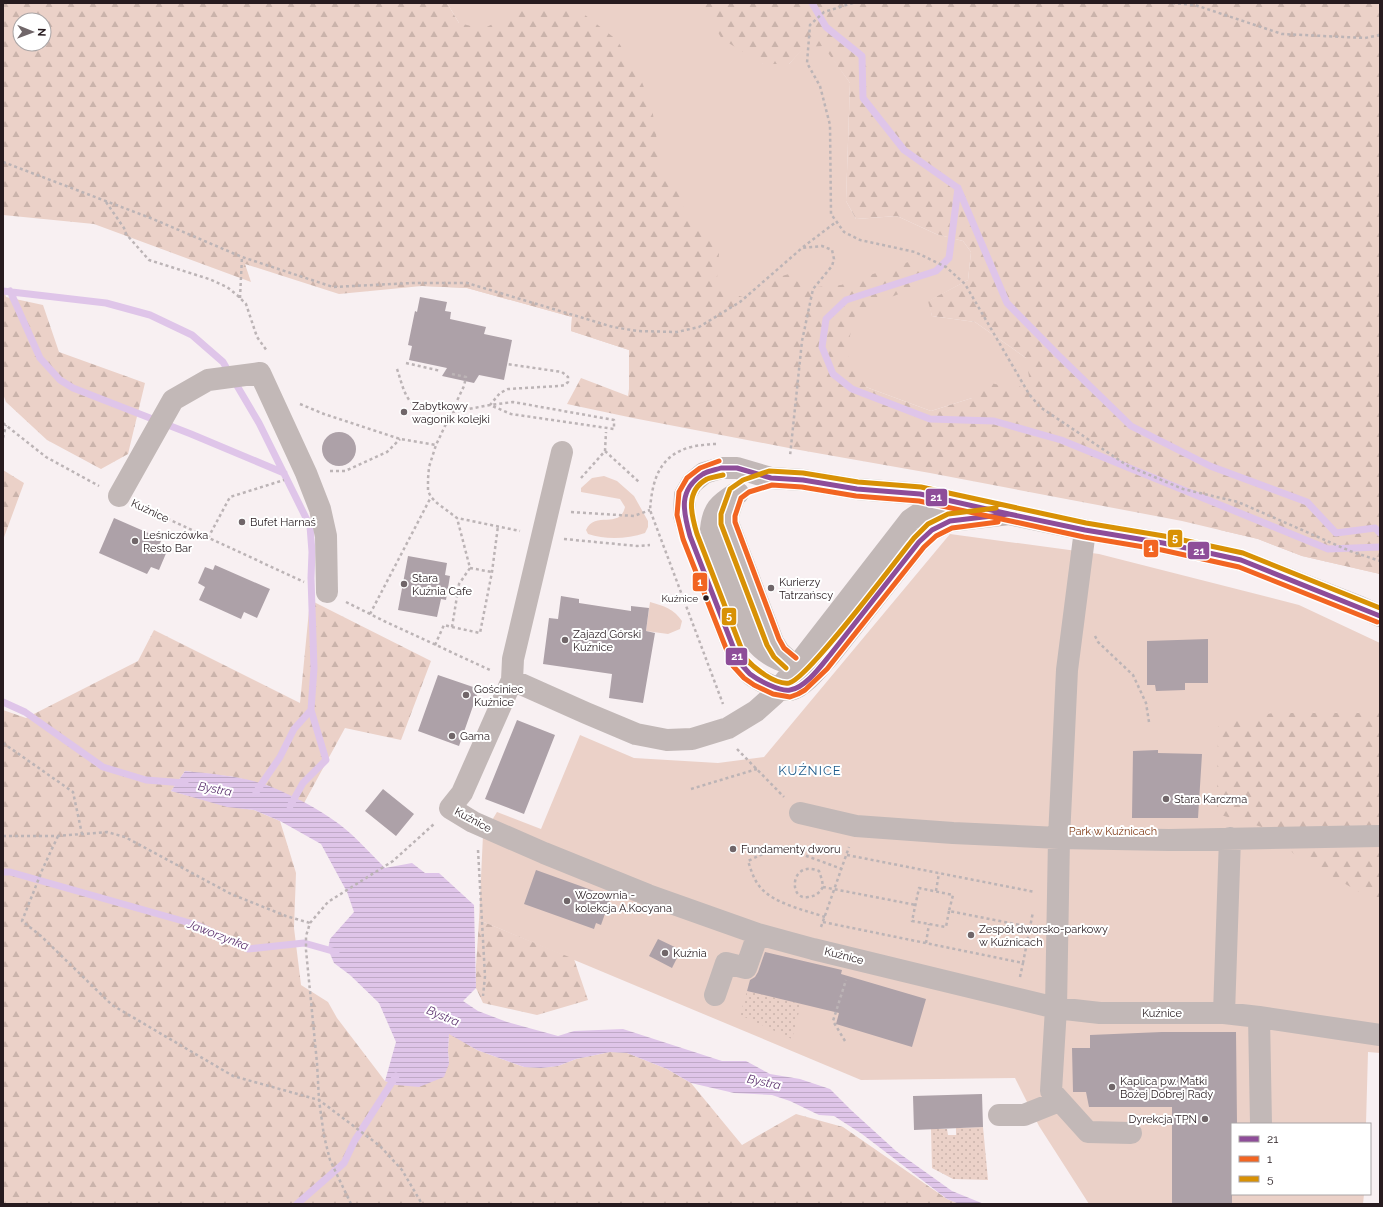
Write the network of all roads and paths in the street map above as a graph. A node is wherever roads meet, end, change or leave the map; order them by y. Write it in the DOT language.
graph roads {
  1 [pos="853,3"];
  2 [pos="1172,3"];
  3 [pos="1380,35"];
  4 [pos="3,162"];
  5 [pos="106,202"];
  6 [pos="836,222"];
  7 [pos="802,248"];
  8 [pos="242,257"];
  9 [pos="240,299"];
  10 [pos="269,353"];
  11 [pos="406,363"];
  12 [pos="507,364"];
  13 [pos="397,370"];
  14 [pos="441,371"];
  15 [pos="452,374"];
  16 [pos="268,390"];
  17 [pos="490,405"];
  18 [pos="424,410"];
  19 [pos="452,412"];
  20 [pos="3,423"];
  21 [pos="6,425"];
  22 [pos="3,438"];
  23 [pos="400,439"];
  24 [pos="436,445"];
  25 [pos="605,451"];
  26 [pos="562,452"];
  27 [pos="790,458"];
  28 [pos="306,473"];
  29 [pos="771,478"];
  30 [pos="639,482"];
  31 [pos="267,485"];
  32 [pos="119,496"];
  33 [pos="431,497"];
  34 [pos="965,504"];
  35 [pos="650,510"];
  36 [pos="579,512"];
  37 [pos="1009,514"];
  38 [pos="457,518"];
  39 [pos="498,526"];
  40 [pos="1085,530"];
  41 [pos="542,535"];
  42 [pos="208,538"];
  43 [pos="650,545"];
  44 [pos="1380,561"];
  45 [pos="470,568"];
  46 [pos="492,572"];
  47 [pos="306,583"];
  48 [pos="327,592"];
  49 [pos="370,614"];
  50 [pos="1380,616"];
  51 [pos="452,627"];
  52 [pos="1094,635"];
  53 [pos="435,644"];
  54 [pos="822,664"];
  55 [pos="512,680"];
  56 [pos="1149,722"];
  57 [pos="3,743"];
  58 [pos="735,747"];
  59 [pos="757,769"];
  60 [pos="691,790"];
  61 [pos="450,808"];
  62 [pos="800,813"];
  63 [pos="476,824"];
  64 [pos="856,826"];
  65 [pos="82,834"];
  66 [pos="3,836"];
  67 [pos="58,836"];
  68 [pos="1380,836"];
  69 [pos="1059,838"];
  70 [pos="1230,838"];
  71 [pos="847,855"];
  72 [pos="842,868"];
  73 [pos="939,873"];
  74 [pos="823,887"];
  75 [pos="835,890"];
  76 [pos="936,891"];
  77 [pos="1035,899"];
  78 [pos="916,905"];
  79 [pos="1034,906"];
  80 [pos="949,911"];
  81 [pos="825,917"];
  82 [pos="822,922"];
  83 [pos="310,923"];
  84 [pos="929,924"];
  85 [pos="1030,927"];
  86 [pos="758,934"];
  87 [pos="926,943"];
  88 [pos="813,949"];
  89 [pos="852,958"];
  90 [pos="715,995"];
  91 [pos="484,996"];
  92 [pos="1056,1008"];
  93 [pos="1224,1012"];
  94 [pos="1259,1017"];
  95 [pos="1380,1035"];
  96 [pos="845,1041"];
  97 [pos="319,1100"];
  98 [pos="1059,1101"];
  99 [pos="999,1115"];
  100 [pos="1261,1123"];
  101 [pos="1131,1134"];
  102 [pos="351,1204"];
  103 [pos="422,1204"];
  1 -- 6 [label="path"];
  2 -- 3 [label="path"];
  4 -- 5 [label="path"];
  5 -- 8 [label="path"];
  5 -- 9 [label="path"];
  6 -- 7 [label="path"];
  6 -- 44 [label="path"];
  7 -- 8 [label="path"];
  7 -- 27 [label="path"];
  8 -- 9 [label="path"];
  9 -- 10 [label="path"];
  11 -- 14 [label="path"];
  12 -- 17 [label="path"];
  13 -- 18 [label="path"];
  15 -- 19 [label="path"];
  16 -- 23 [label="path"];
  16 -- 28 [label="street"];
  16 -- 32 [label="street"];
  17 -- 17 [label="path"];
  17 -- 19 [label="path"];
  19 -- 24 [label="path"];
  20 -- 21 [label="path, Kuźnice"];
  21 -- 22 [label="path"];
  21 -- 32 [label="path, Kuźnice"];
  23 -- 24 [label="path"];
  23 -- 28 [label="path"];
  24 -- 33 [label="path"];
  25 -- 30 [label="path"];
  26 -- 41 [label="street"];
  28 -- 48 [label="street"];
  29 -- 34 [label="street"];
  29 -- 54 [label="street"];
  29 -- 54 [label="street"];
  31 -- 42 [label="path"];
  32 -- 42 [label="path, Kuźnice"];
  33 -- 38 [label="path"];
  33 -- 49 [label="path"];
  34 -- 37 [label="street"];
  34 -- 55 [label="street"];
  35 -- 36 [label="path"];
  37 -- 40 [label="street"];
  37 -- 54 [label="street"];
  38 -- 39 [label="path"];
  38 -- 45 [label="path"];
  39 -- 41 [label="path"];
  39 -- 46 [label="path"];
  40 -- 50 [label="street"];
  40 -- 69 [label="street"];
  41 -- 43 [label="path"];
  41 -- 55 [label="street"];
  42 -- 47 [label="path, Kuźnice"];
  45 -- 46 [label="path"];
  45 -- 51 [label="path"];
  46 -- 51 [label="path"];
  48 -- 49 [label="path"];
  49 -- 53 [label="path"];
  51 -- 53 [label="path"];
  52 -- 56 [label="path"];
  53 -- 55 [label="path"];
  55 -- 61 [label="street"];
  57 -- 65 [label="path"];
  58 -- 59 [label="path"];
  59 -- 60 [label="path"];
  59 -- 62 [label="path"];
  61 -- 63 [label="street, Kuźnice"];
  61 -- 83 [label="path"];
  62 -- 64 [label="street"];
  63 -- 86 [label="street, Kuźnice"];
  63 -- 91 [label="path"];
  64 -- 69 [label="street"];
  64 -- 71 [label="path"];
  65 -- 67 [label="path"];
  65 -- 83 [label="path"];
  66 -- 67 [label="path"];
  67 -- 97 [label="path"];
  68 -- 70 [label="street"];
  69 -- 70 [label="street"];
  69 -- 92 [label="street"];
  70 -- 93 [label="street"];
  71 -- 72 [label="path"];
  71 -- 73 [label="path"];
  72 -- 75 [label="path"];
  72 -- 81 [label="path"];
  73 -- 76 [label="path"];
  73 -- 77 [label="path"];
  74 -- 74 [label="path"];
  74 -- 75 [label="path"];
  75 -- 78 [label="path"];
  75 -- 81 [label="path"];
  76 -- 78 [label="path"];
  76 -- 80 [label="path"];
  78 -- 84 [label="path"];
  79 -- 85 [label="path"];
  80 -- 84 [label="path"];
  80 -- 85 [label="path"];
  81 -- 82 [label="path"];
  82 -- 87 [label="path"];
  82 -- 88 [label="path"];
  83 -- 97 [label="path"];
  84 -- 87 [label="path"];
  85 -- 87 [label="path"];
  86 -- 88 [label="street, Kuźnice"];
  86 -- 90 [label="street"];
  88 -- 89 [label="street, Kuźnice"];
  89 -- 92 [label="street, Kuźnice"];
  89 -- 96 [label="path"];
  92 -- 93 [label="street, Kuźnice"];
  92 -- 98 [label="street"];
  93 -- 94 [label="street, Kuźnice"];
  94 -- 95 [label="street, Kuźnice"];
  94 -- 100 [label="street"];
  97 -- 102 [label="path"];
  97 -- 103 [label="path"];
  98 -- 99 [label="street"];
  98 -- 101 [label="street"];
}
